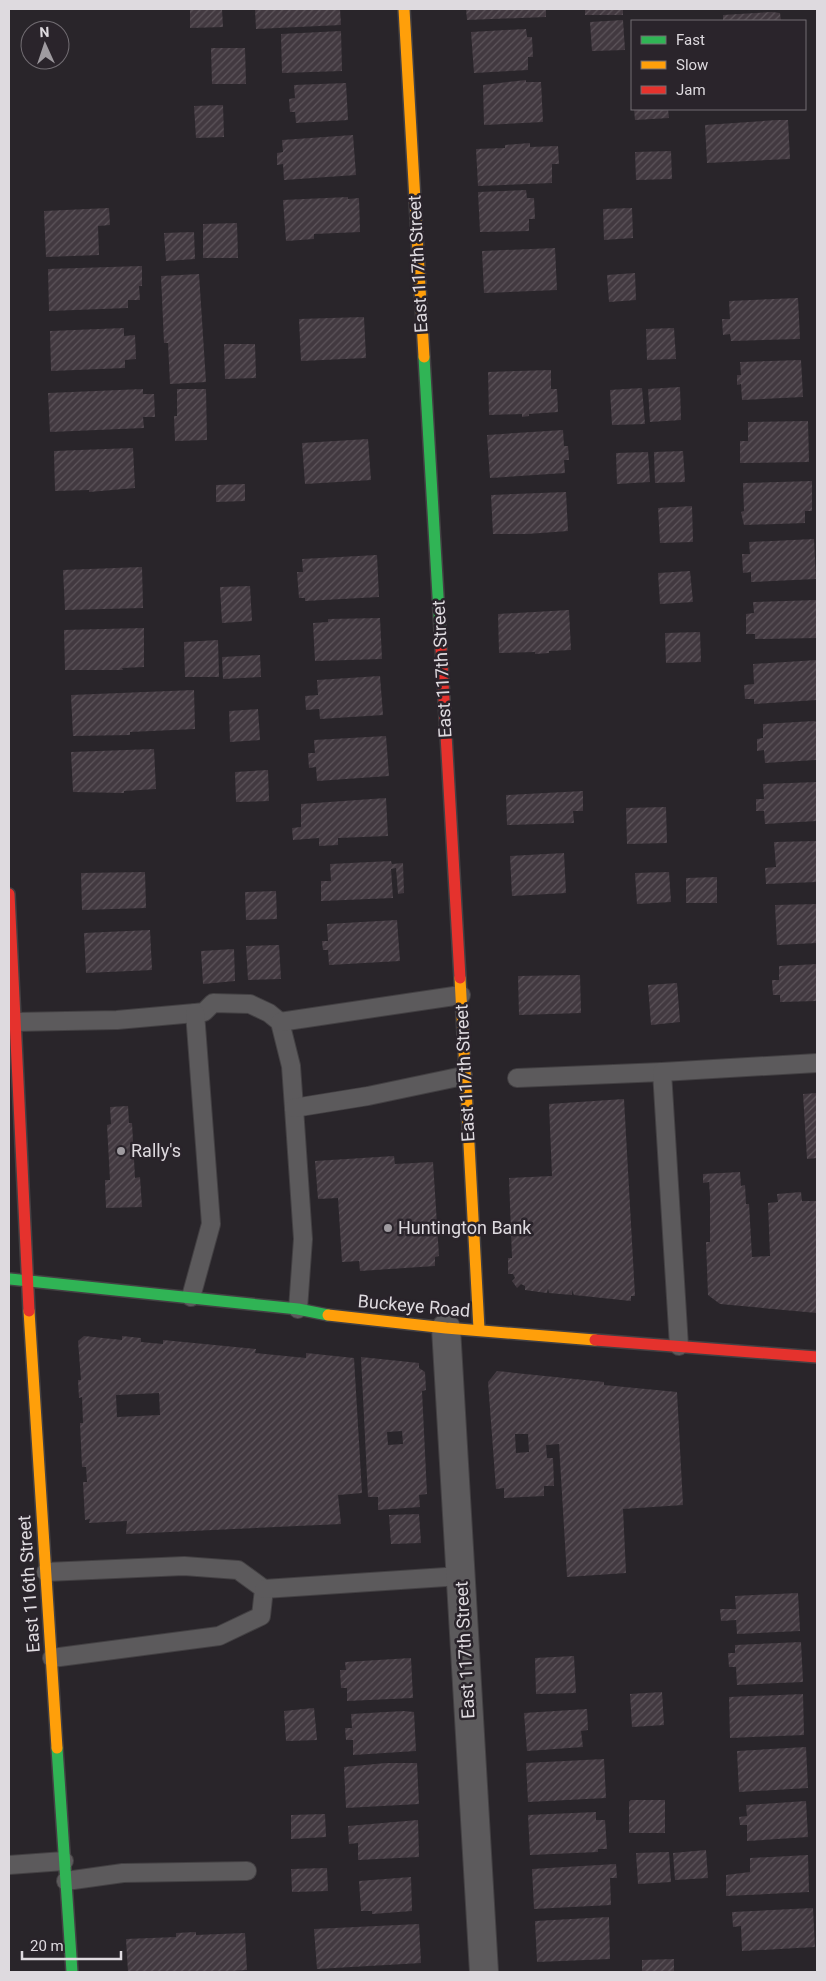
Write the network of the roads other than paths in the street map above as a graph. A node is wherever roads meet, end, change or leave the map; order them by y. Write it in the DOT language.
graph roads {
  1 [pos="404,9"];
  2 [pos="9,894"];
  3 [pos="460,996"];
  4 [pos="13,1010"];
  5 [pos="195,1013"];
  6 [pos="280,1022"];
  7 [pos="817,1063"];
  8 [pos="662,1072"];
  9 [pos="463,1076"];
  10 [pos="518,1078"];
  11 [pos="294,1108"];
  12 [pos="9,1279"];
  13 [pos="28,1281"];
  14 [pos="192,1297"];
  15 [pos="298,1309"];
  16 [pos="446,1328"];
  17 [pos="479,1329"];
  18 [pos="679,1346"];
  19 [pos="817,1357"];
  20 [pos="46,1572"];
  21 [pos="461,1576"];
  22 [pos="264,1589"];
  23 [pos="52,1658"];
  24 [pos="64,1861"];
  25 [pos="9,1864"];
  26 [pos="247,1871"];
  27 [pos="66,1881"];
  28 [pos="72,1972"];
  29 [pos="484,1972"];
  1 -- 3 [label="street, East 117th Street"];
  2 -- 4 [label="street, East 116th Street"];
  3 -- 6 [label="lane"];
  3 -- 9 [label="street, East 117th Street"];
  4 -- 5 [label="lane"];
  4 -- 13 [label="street, East 116th Street"];
  5 -- 6 [label="lane"];
  5 -- 14 [label="lane"];
  6 -- 11 [label="lane"];
  7 -- 8 [label="lane"];
  8 -- 10 [label="lane"];
  8 -- 18 [label="lane"];
  9 -- 11 [label="lane"];
  9 -- 17 [label="street, East 117th Street"];
  11 -- 15 [label="lane"];
  12 -- 13 [label="street, Buckeye Road"];
  13 -- 14 [label="street, Buckeye Road"];
  13 -- 20 [label="street, East 116th Street"];
  14 -- 15 [label="street, Buckeye Road"];
  15 -- 16 [label="street, Buckeye Road"];
  16 -- 17 [label="street, Buckeye Road"];
  16 -- 21 [label="street, East 117th Street"];
  17 -- 18 [label="street, Buckeye Road"];
  18 -- 19 [label="street, Buckeye Road"];
  20 -- 22 [label="lane"];
  20 -- 23 [label="street, East 116th Street"];
  21 -- 22 [label="lane"];
  21 -- 29 [label="street, East 117th Street"];
  22 -- 23 [label="lane"];
  23 -- 24 [label="street, East 116th Street"];
  24 -- 25 [label="lane"];
  24 -- 27 [label="street, East 116th Street"];
  26 -- 27 [label="lane"];
  27 -- 28 [label="street, East 116th Street"];
}
